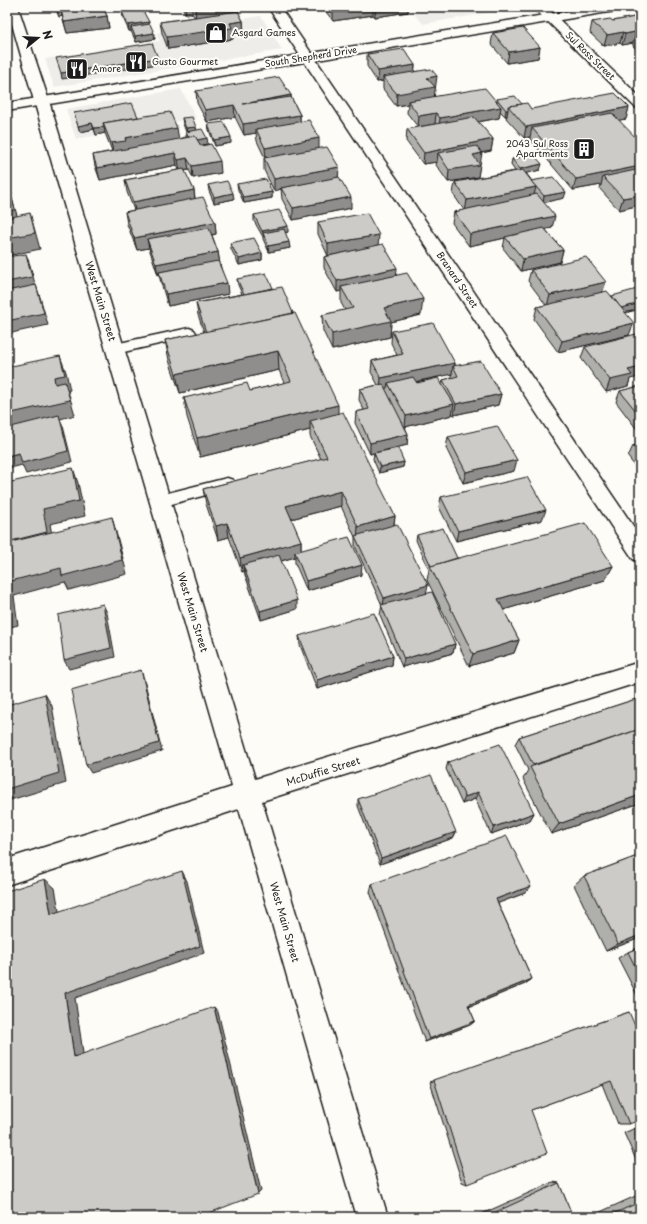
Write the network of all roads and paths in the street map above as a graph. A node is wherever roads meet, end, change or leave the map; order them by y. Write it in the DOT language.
graph roads {
  1 [pos="12,7"];
  2 [pos="539,7"];
  3 [pos="615,7"];
  4 [pos="279,8"];
  5 [pos="550,18"];
  6 [pos="308,58"];
  7 [pos="42,101"];
  8 [pos="640,104"];
  9 [pos="7,107"];
  10 [pos="189,333"];
  11 [pos="115,349"];
  12 [pos="242,481"];
  13 [pos="160,501"];
  14 [pos="640,553"];
  15 [pos="640,672"];
  16 [pos="247,794"];
  17 [pos="7,872"];
  18 [pos="372,1217"];
  1 -- 7 [label="street, West Main Street"];
  2 -- 5 [label="street, Sul Ross Street"];
  3 -- 5 [label="street, South Shepherd Drive"];
  4 -- 6 [label="street, Branard Street"];
  5 -- 6 [label="street, South Shepherd Drive"];
  5 -- 8 [label="street, Sul Ross Street"];
  6 -- 7 [label="street, South Shepherd Drive"];
  6 -- 14 [label="street, Branard Street"];
  7 -- 9 [label="street, South Shepherd Drive"];
  7 -- 11 [label="street, West Main Street"];
  10 -- 11 [label="lane"];
  11 -- 13 [label="street, West Main Street"];
  12 -- 13 [label="lane"];
  13 -- 16 [label="street, West Main Street"];
  15 -- 16 [label="street, McDuffie Street"];
  16 -- 17 [label="street, McDuffie Street"];
  16 -- 18 [label="street, West Main Street"];
}
